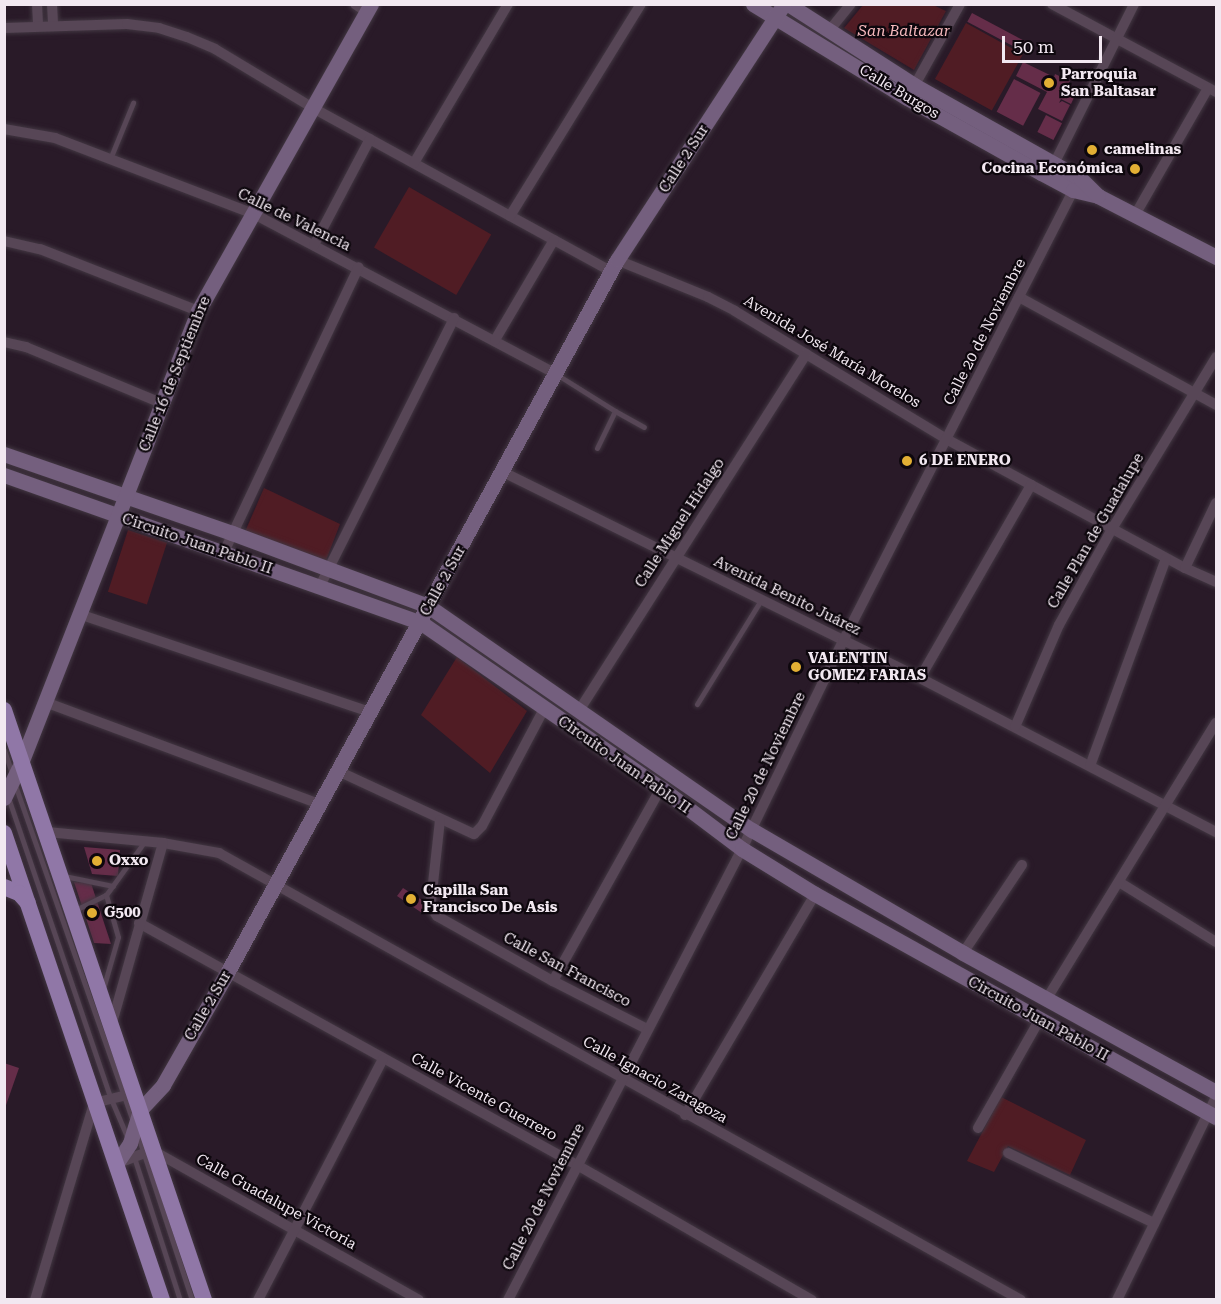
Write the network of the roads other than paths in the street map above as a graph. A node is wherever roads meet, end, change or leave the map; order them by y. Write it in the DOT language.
graph roads {
  1 [pos="37,4"];
  2 [pos="52,4"];
  3 [pos="508,4"];
  4 [pos="641,4"];
  5 [pos="753,4"];
  6 [pos="786,4"];
  7 [pos="851,4"];
  8 [pos="1052,4"];
  9 [pos="1134,4"];
  10 [pos="958,5"];
  11 [pos="364,7"];
  12 [pos="776,18"];
  13 [pos="53,25"];
  14 [pos="38,26"];
  15 [pos="4,28"];
  16 [pos="828,32"];
  17 [pos="1116,40"];
  18 [pos="1212,89"];
  19 [pos="911,92"];
  20 [pos="133,103"];
  21 [pos="314,108"];
  22 [pos="4,129"];
  23 [pos="370,139"];
  24 [pos="110,159"];
  25 [pos="414,163"];
  26 [pos="1051,170"];
  27 [pos="1076,184"];
  28 [pos="254,214"];
  29 [pos="1135,215"];
  30 [pos="510,216"];
  31 [pos="554,240"];
  32 [pos="4,241"];
  33 [pos="314,245"];
  34 [pos="1216,257"];
  35 [pos="614,266"];
  36 [pos="358,267"];
  37 [pos="1019,297"];
  38 [pos="198,311"];
  39 [pos="454,318"];
  40 [pos="495,340"];
  41 [pos="4,342"];
  42 [pos="806,354"];
  43 [pos="1216,357"];
  44 [pos="556,374"];
  45 [pos="1195,394"];
  46 [pos="161,403"];
  47 [pos="1216,405"];
  48 [pos="615,411"];
  49 [pos="644,427"];
  50 [pos="948,440"];
  51 [pos="597,448"];
  52 [pos="4,454"];
  53 [pos="503,472"];
  54 [pos="4,476"];
  55 [pos="1031,485"];
  56 [pos="126,497"];
  57 [pos="1216,503"];
  58 [pos="118,516"];
  59 [pos="1112,529"];
  60 [pos="232,533"];
  61 [pos="224,552"];
  62 [pos="675,558"];
  63 [pos="1166,558"];
  64 [pos="1185,568"];
  65 [pos="328,570"];
  66 [pos="1216,582"];
  67 [pos="319,588"];
  68 [pos="762,598"];
  69 [pos="428,606"];
  70 [pos="79,614"];
  71 [pos="420,622"];
  72 [pos="843,641"];
  73 [pos="920,678"];
  74 [pos="45,702"];
  75 [pos="697,704"];
  76 [pos="544,709"];
  77 [pos="580,709"];
  78 [pos="4,710"];
  79 [pos="370,712"];
  80 [pos="1216,723"];
  81 [pos="1015,727"];
  82 [pos="4,750"];
  83 [pos="21,763"];
  84 [pos="1090,766"];
  85 [pos="338,771"];
  86 [pos="661,788"];
  87 [pos="7,789"];
  88 [pos="320,804"];
  89 [pos="1165,805"];
  90 [pos="440,820"];
  91 [pos="752,830"];
  92 [pos="47,832"];
  93 [pos="1216,832"];
  94 [pos="4,833"];
  95 [pos="145,842"];
  96 [pos="163,843"];
  97 [pos="742,849"];
  98 [pos="1022,865"];
  99 [pos="62,875"];
  100 [pos="1119,882"];
  101 [pos="275,885"];
  102 [pos="113,886"];
  103 [pos="4,887"];
  104 [pos="815,894"];
  105 [pos="106,895"];
  106 [pos="28,903"];
  107 [pos="74,911"];
  108 [pos="139,923"];
  109 [pos="1216,942"];
  110 [pos="963,953"];
  111 [pos="228,971"];
  112 [pos="553,981"];
  113 [pos="102,993"];
  114 [pos="1046,1000"];
  115 [pos="1040,1019"];
  116 [pos="112,1023"];
  117 [pos="647,1029"];
  118 [pos="383,1059"];
  119 [pos="622,1078"];
  120 [pos="129,1095"];
  121 [pos="1216,1095"];
  122 [pos="111,1099"];
  123 [pos="94,1103"];
  124 [pos="140,1110"];
  125 [pos="685,1114"];
  126 [pos="1212,1115"];
  127 [pos="135,1128"];
  128 [pos="978,1128"];
  129 [pos="140,1150"];
  130 [pos="1008,1153"];
  131 [pos="116,1164"];
  132 [pos="577,1166"];
  133 [pos="1154,1223"];
  134 [pos="296,1231"];
  135 [pos="35,1299"];
  136 [pos="162,1299"];
  137 [pos="180,1299"];
  138 [pos="192,1299"];
  139 [pos="204,1299"];
  140 [pos="258,1299"];
  141 [pos="419,1299"];
  142 [pos="508,1299"];
  143 [pos="808,1299"];
  144 [pos="1021,1299"];
  145 [pos="1117,1299"];
  1 -- 14 [label="street"];
  2 -- 13 [label="street"];
  3 -- 25 [label="street"];
  4 -- 30 [label="street"];
  5 -- 12 [label="main road, Calle Burgos"];
  6 -- 12 [label="main road, Calle 2 Sur"];
  6 -- 16 [label="main road, Calle Burgos"];
  7 -- 16 [label="street"];
  8 -- 17 [label="street"];
  9 -- 17 [label="street"];
  10 -- 19 [label="street"];
  11 -- 21 [label="main road, Calle 16 de Septiembre"];
  12 -- 19 [label="main road, Calle Burgos"];
  12 -- 35 [label="main road, Calle 2 Sur"];
  13 -- 14 [label="street, Avenida José María Morelos"];
  13 -- 21 [label="street, Avenida José María Morelos"];
  14 -- 15 [label="street, Avenida José María Morelos"];
  16 -- 19 [label="main road, Calle Burgos"];
  17 -- 18 [label="street"];
  17 -- 26 [label="street"];
  18 -- 29 [label="street"];
  19 -- 26 [label="main road, Calle Burgos"];
  20 -- 24 [label="lane"];
  21 -- 23 [label="street, Avenida José María Morelos"];
  21 -- 28 [label="main road, Calle 16 de Septiembre"];
  22 -- 24 [label="street, Calle de Valencia"];
  23 -- 25 [label="street, Avenida José María Morelos"];
  23 -- 33 [label="street"];
  24 -- 28 [label="street, Calle de Valencia"];
  25 -- 30 [label="street, Avenida José María Morelos"];
  26 -- 27 [label="main road, Calle Burgos"];
  27 -- 29 [label="main road, Calle Burgos"];
  27 -- 37 [label="street, Calle 20 de Noviembre"];
  28 -- 33 [label="street, Calle de Valencia"];
  28 -- 38 [label="main road, Calle 16 de Septiembre"];
  29 -- 34 [label="main road, Calle Burgos"];
  30 -- 31 [label="street, Avenida José María Morelos"];
  31 -- 35 [label="street, Avenida José María Morelos"];
  31 -- 40 [label="street"];
  32 -- 38 [label="street"];
  33 -- 36 [label="street, Calle de Valencia"];
  35 -- 42 [label="street, Avenida José María Morelos"];
  35 -- 44 [label="main road, Calle 2 Sur"];
  36 -- 39 [label="street, Calle de Valencia"];
  36 -- 60 [label="street"];
  37 -- 45 [label="street"];
  37 -- 50 [label="street, Calle 20 de Noviembre"];
  38 -- 46 [label="main road, Calle 16 de Septiembre"];
  39 -- 40 [label="street, Calle de Valencia"];
  39 -- 65 [label="street"];
  40 -- 44 [label="street, Calle de Valencia"];
  41 -- 46 [label="street"];
  42 -- 50 [label="street, Avenida José María Morelos"];
  42 -- 62 [label="street, Calle Miguel Hidalgo"];
  43 -- 45 [label="street, Calle Plan de Guadalupe"];
  44 -- 48 [label="lane"];
  44 -- 53 [label="main road, Calle 2 Sur"];
  45 -- 47 [label="street"];
  45 -- 59 [label="street, Calle Plan de Guadalupe"];
  46 -- 56 [label="main road, Calle 16 de Septiembre"];
  48 -- 49 [label="lane"];
  48 -- 51 [label="lane"];
  50 -- 55 [label="street, Avenida José María Morelos"];
  50 -- 72 [label="street, Calle 20 de Noviembre"];
  52 -- 56 [label="main road, Circuito Juan Pablo II"];
  53 -- 62 [label="street, Avenida Benito Juárez"];
  53 -- 69 [label="main road, Calle 2 Sur"];
  54 -- 58 [label="main road, Circuito Juan Pablo II"];
  55 -- 59 [label="street, Avenida José María Morelos"];
  55 -- 73 [label="street"];
  56 -- 58 [label="main road, Calle 16 de Septiembre"];
  56 -- 60 [label="main road, Circuito Juan Pablo II"];
  57 -- 64 [label="street"];
  58 -- 61 [label="main road, Circuito Juan Pablo II"];
  58 -- 70 [label="main road, Calle 16 de Septiembre"];
  59 -- 63 [label="street, Avenida José María Morelos"];
  59 -- 81 [label="street, Calle Plan de Guadalupe"];
  60 -- 61 [label="street"];
  60 -- 65 [label="main road, Circuito Juan Pablo II"];
  61 -- 67 [label="main road, Circuito Juan Pablo II"];
  62 -- 68 [label="street, Avenida Benito Juárez"];
  62 -- 77 [label="street, Calle Miguel Hidalgo"];
  63 -- 64 [label="street, Avenida José María Morelos"];
  63 -- 84 [label="street"];
  64 -- 66 [label="street, Avenida José María Morelos"];
  65 -- 67 [label="street"];
  65 -- 69 [label="main road, Circuito Juan Pablo II"];
  67 -- 71 [label="main road, Circuito Juan Pablo II"];
  68 -- 72 [label="street, Avenida Benito Juárez"];
  68 -- 75 [label="lane"];
  69 -- 71 [label="main road, Calle 2 Sur"];
  69 -- 77 [label="main road, Circuito Juan Pablo II"];
  70 -- 74 [label="main road, Calle 16 de Septiembre"];
  70 -- 79 [label="street"];
  71 -- 76 [label="main road, Circuito Juan Pablo II"];
  71 -- 79 [label="main road, Calle 2 Sur"];
  72 -- 73 [label="street, Avenida Benito Juárez"];
  72 -- 91 [label="street, Calle 20 de Noviembre"];
  73 -- 81 [label="street, Avenida Benito Juárez"];
  74 -- 83 [label="main road, Calle 16 de Septiembre"];
  74 -- 88 [label="street"];
  76 -- 86 [label="main road, Circuito Juan Pablo II"];
  76 -- 90 [label="street"];
  77 -- 91 [label="main road, Circuito Juan Pablo II"];
  78 -- 83 [label="main road"];
  79 -- 85 [label="main road, Calle 2 Sur"];
  80 -- 89 [label="street"];
  81 -- 84 [label="street, Avenida Benito Juárez"];
  82 -- 87 [label="lane"];
  83 -- 87 [label="main road, Calle 16 de Septiembre"];
  83 -- 92 [label="main road"];
  84 -- 89 [label="street, Avenida Benito Juárez"];
  85 -- 88 [label="main road, Calle 2 Sur"];
  85 -- 90 [label="street"];
  86 -- 97 [label="main road, Circuito Juan Pablo II"];
  86 -- 112 [label="street"];
  87 -- 120 [label="lane"];
  87 -- 122 [label="lane"];
  88 -- 101 [label="main road, Calle 2 Sur"];
  89 -- 93 [label="street, Avenida Benito Juárez"];
  89 -- 100 [label="street"];
  90 -- 112 [label="street, Calle San Francisco"];
  91 -- 97 [label="street, Calle 20 de Noviembre"];
  91 -- 110 [label="main road, Circuito Juan Pablo II"];
  92 -- 95 [label="street, Calle Ignacio Zaragoza"];
  92 -- 99 [label="main road"];
  94 -- 106 [label="main road"];
  95 -- 96 [label="street, Calle Ignacio Zaragoza"];
  95 -- 102 [label="lane"];
  96 -- 101 [label="street, Calle Ignacio Zaragoza"];
  96 -- 108 [label="street"];
  97 -- 104 [label="main road, Circuito Juan Pablo II"];
  97 -- 117 [label="street, Calle 20 de Noviembre"];
  98 -- 110 [label="street"];
  99 -- 102 [label="lane"];
  99 -- 107 [label="main road"];
  100 -- 109 [label="street"];
  100 -- 114 [label="street"];
  101 -- 111 [label="main road, Calle 2 Sur"];
  101 -- 119 [label="street, Calle Ignacio Zaragoza"];
  102 -- 105 [label="lane"];
  103 -- 106 [label="main road"];
  104 -- 115 [label="main road, Circuito Juan Pablo II"];
  104 -- 125 [label="street"];
  105 -- 107 [label="lane"];
  105 -- 113 [label="lane"];
  106 -- 123 [label="main road"];
  107 -- 113 [label="main road"];
  108 -- 111 [label="street, Calle Vicente Guerrero"];
  108 -- 116 [label="street"];
  110 -- 114 [label="main road, Circuito Juan Pablo II"];
  111 -- 118 [label="street, Calle Vicente Guerrero"];
  111 -- 124 [label="main road, Calle 2 Sur"];
  112 -- 117 [label="street, Calle San Francisco"];
  113 -- 116 [label="main road"];
  114 -- 121 [label="main road, Circuito Juan Pablo II"];
  115 -- 126 [label="main road, Circuito Juan Pablo II"];
  115 -- 128 [label="street"];
  116 -- 120 [label="main road"];
  117 -- 119 [label="street, Calle 20 de Noviembre"];
  118 -- 132 [label="street, Calle Vicente Guerrero"];
  118 -- 134 [label="street"];
  119 -- 125 [label="street, Calle Ignacio Zaragoza"];
  119 -- 132 [label="street, Calle 20 de Noviembre"];
  120 -- 122 [label="street"];
  120 -- 124 [label="main road"];
  120 -- 127 [label="lane"];
  121 -- 126 [label="street"];
  122 -- 123 [label="street"];
  122 -- 129 [label="lane"];
  123 -- 131 [label="main road"];
  123 -- 135 [label="street"];
  124 -- 127 [label="main road, Calle 2 Sur"];
  124 -- 129 [label="main road"];
  125 -- 144 [label="street, Calle Ignacio Zaragoza"];
  126 -- 133 [label="street"];
  127 -- 129 [label="main road, Calle 2 Sur"];
  129 -- 131 [label="main road, Calle 2 Sur"];
  129 -- 134 [label="street, Calle Guadalupe Victoria"];
  129 -- 137 [label="lane"];
  129 -- 138 [label="lane"];
  129 -- 139 [label="main road"];
  130 -- 133 [label="street"];
  131 -- 136 [label="main road"];
  132 -- 142 [label="street, Calle 20 de Noviembre"];
  132 -- 143 [label="street, Calle Vicente Guerrero"];
  133 -- 145 [label="street"];
  134 -- 140 [label="street"];
  134 -- 141 [label="street, Calle Guadalupe Victoria"];
}
